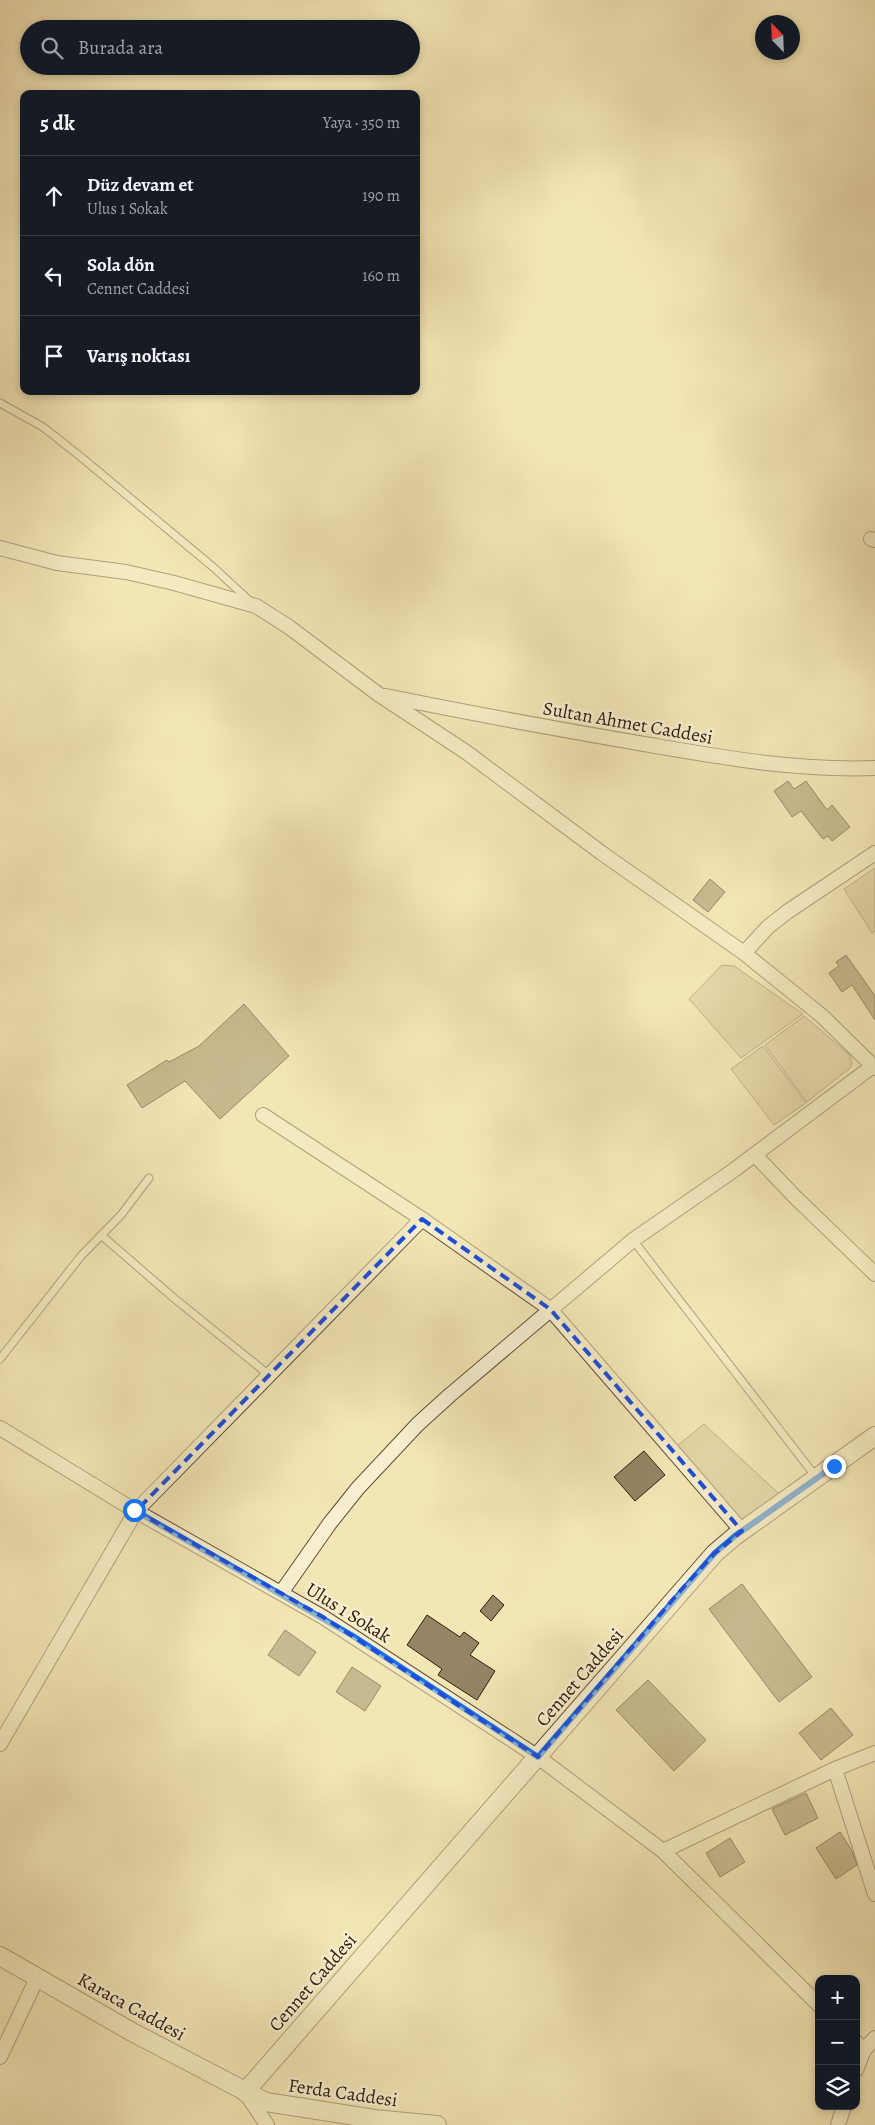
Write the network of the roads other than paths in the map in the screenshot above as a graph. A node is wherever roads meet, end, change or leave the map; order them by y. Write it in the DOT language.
graph roads {
  1 [pos="0,403"];
  2 [pos="0,548"];
  3 [pos="256,606"];
  4 [pos="378,694"];
  5 [pos="875,768"];
  6 [pos="875,853"];
  7 [pos="744,953"];
  8 [pos="874,1067"];
  9 [pos="263,1115"];
  10 [pos="755,1154"];
  11 [pos="149,1178"];
  12 [pos="422,1219"];
  13 [pos="101,1235"];
  14 [pos="633,1240"];
  15 [pos="875,1274"];
  16 [pos="550,1309"];
  17 [pos="0,1358"];
  18 [pos="268,1375"];
  19 [pos="0,1428"];
  20 [pos="875,1436"];
  21 [pos="816,1478"];
  22 [pos="135,1510"];
  23 [pos="742,1531"];
  24 [pos="281,1593"];
  25 [pos="0,1744"];
  26 [pos="875,1752"];
  27 [pos="538,1757"];
  28 [pos="835,1769"];
  29 [pos="663,1851"];
  30 [pos="875,1894"];
  31 [pos="0,1956"];
  32 [pos="37,1978"];
  33 [pos="815,2001"];
  34 [pos="875,2038"];
  35 [pos="860,2046"];
  36 [pos="0,2057"];
  37 [pos="245,2092"];
  38 [pos="843,2110"];
  39 [pos="373,2122"];
  40 [pos="267,2125"];
  41 [pos="437,2125"];
  42 [pos="838,2125"];
  1 -- 3 [label="lane"];
  2 -- 3 [label="street"];
  3 -- 4 [label="street"];
  4 -- 5 [label="street, Sultan Ahmet Caddesi"];
  4 -- 7 [label="street"];
  6 -- 7 [label="street"];
  7 -- 8 [label="street"];
  8 -- 10 [label="street"];
  9 -- 12 [label="street"];
  10 -- 14 [label="street"];
  10 -- 15 [label="street"];
  11 -- 13 [label="lane"];
  12 -- 16 [label="street"];
  12 -- 18 [label="street"];
  13 -- 17 [label="lane"];
  13 -- 18 [label="lane"];
  14 -- 16 [label="street"];
  14 -- 21 [label="lane"];
  16 -- 23 [label="street"];
  16 -- 24 [label="street"];
  18 -- 22 [label="street"];
  19 -- 22 [label="street, Ulus 1 Sokak"];
  20 -- 21 [label="street, Cennet Caddesi"];
  21 -- 23 [label="street, Cennet Caddesi"];
  22 -- 24 [label="street, Ulus 1 Sokak"];
  22 -- 25 [label="street"];
  23 -- 27 [label="street, Cennet Caddesi"];
  24 -- 27 [label="street, Ulus 1 Sokak"];
  26 -- 28 [label="street"];
  27 -- 29 [label="street, Ulus 1 Sokak"];
  27 -- 37 [label="street, Cennet Caddesi"];
  28 -- 29 [label="street"];
  28 -- 30 [label="street"];
  29 -- 33 [label="street, Ulus 1 Sokak"];
  31 -- 32 [label="street, Karaca Caddesi"];
  32 -- 36 [label="street"];
  32 -- 37 [label="street, Karaca Caddesi"];
  34 -- 35 [label="street"];
  37 -- 39 [label="street, Ferda Caddesi"];
  37 -- 40 [label="street"];
  38 -- 42 [label="street"];
  39 -- 41 [label="street, Ferda Caddesi"];
}
